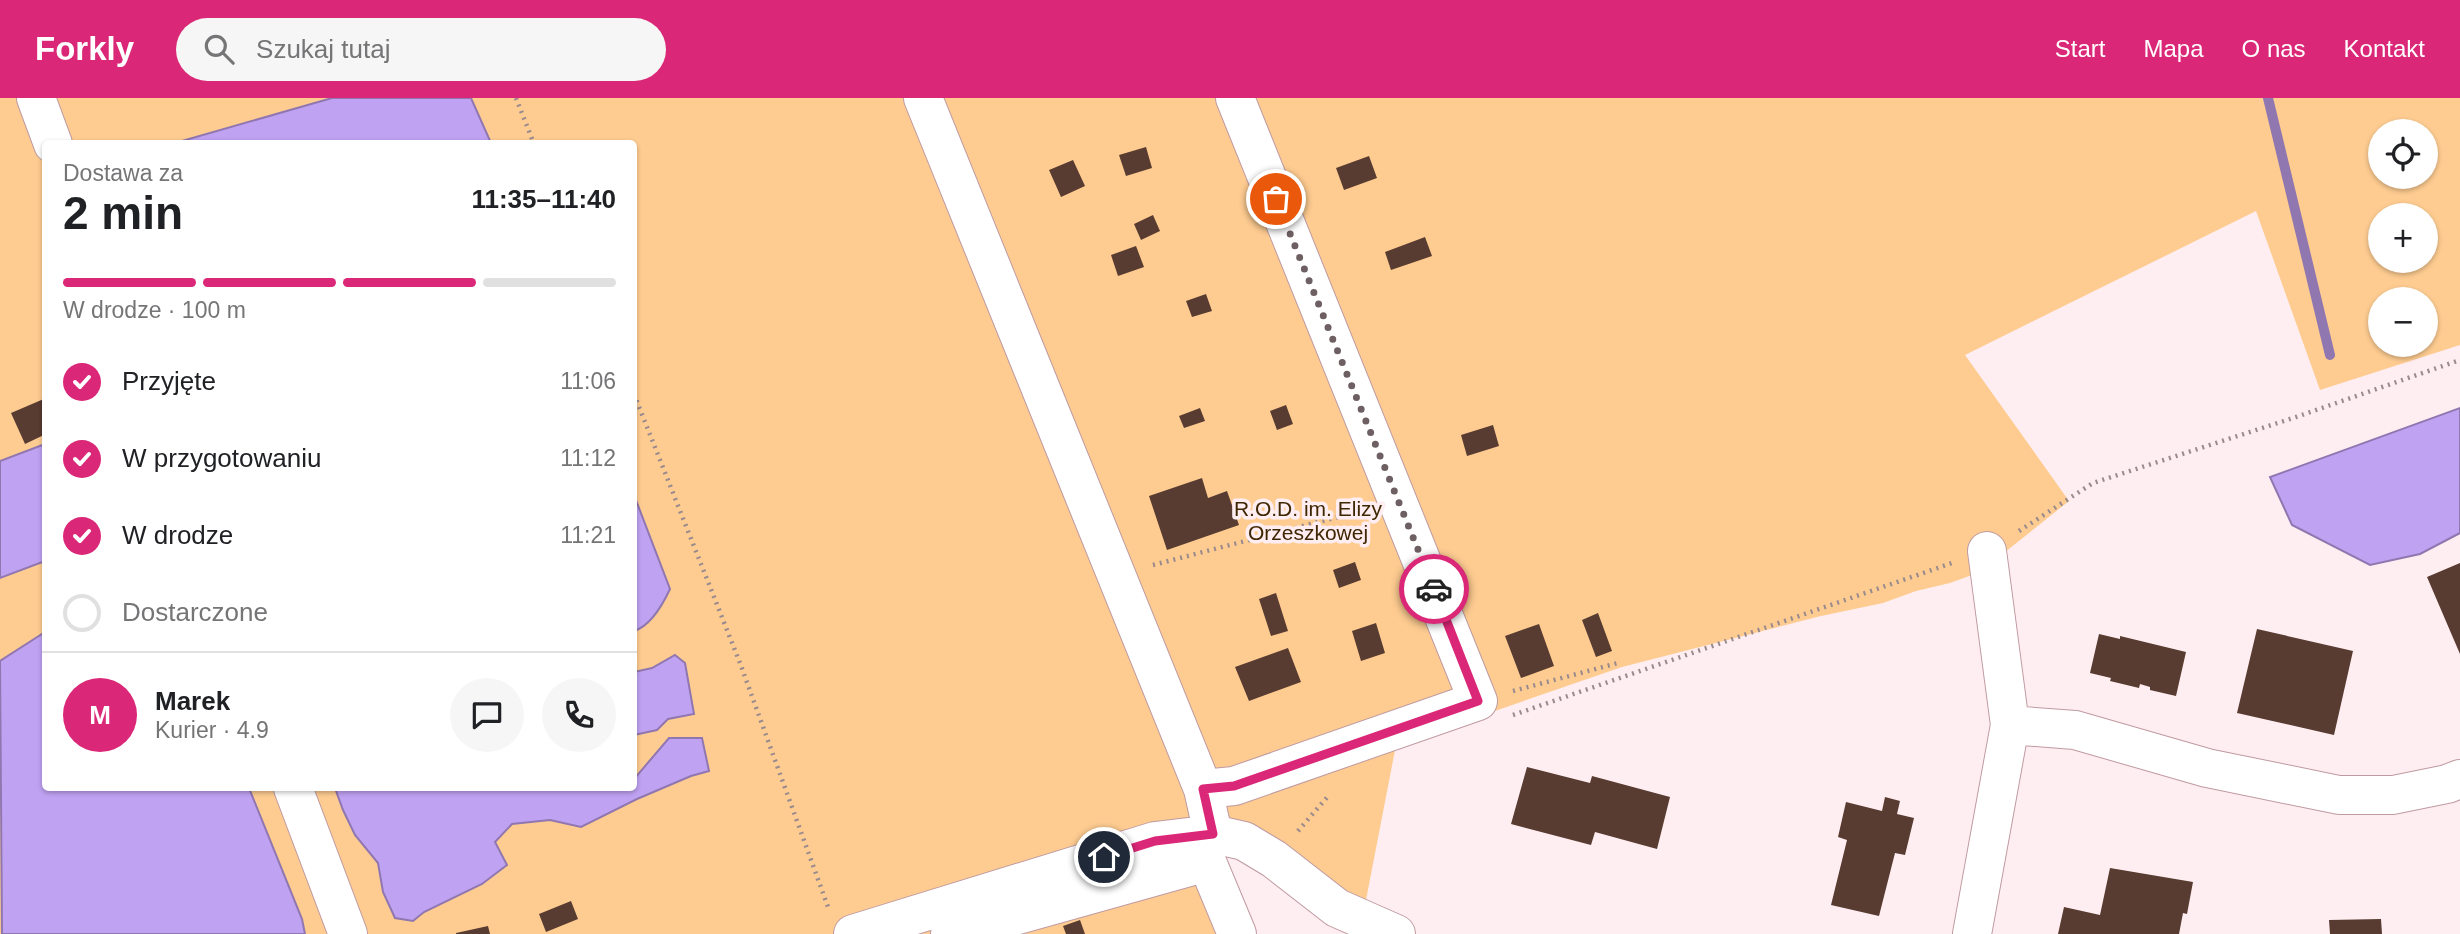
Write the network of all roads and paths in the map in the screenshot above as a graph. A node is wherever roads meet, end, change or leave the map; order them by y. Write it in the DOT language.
graph roads {
  1 [pos="36,98"];
  2 [pos="516,98"];
  3 [pos="923,98"];
  4 [pos="1235,98"];
  5 [pos="52,140"];
  6 [pos="532,140"];
  7 [pos="2460,360"];
  8 [pos="637,402"];
  9 [pos="1399,501"];
  10 [pos="1987,551"];
  11 [pos="1117,574"];
  12 [pos="1618,663"];
  13 [pos="1491,710"];
  14 [pos="2010,725"];
  15 [pos="2460,779"];
  16 [pos="1203,789"];
  17 [pos="294,791"];
  18 [pos="1331,792"];
  19 [pos="1213,834"];
  20 [pos="1275,859"];
  21 [pos="841,923"];
  22 [pos="956,926"];
  23 [pos="348,934"];
  24 [pos="1237,934"];
  25 [pos="1396,934"];
  26 [pos="1972,934"];
  1 -- 5 [label="lane"];
  2 -- 6 [label="path"];
  3 -- 11 [label="lane"];
  4 -- 9 [label="lane"];
  7 -- 10 [label="path"];
  8 -- 21 [label="path"];
  9 -- 11 [label="path"];
  9 -- 13 [label="lane"];
  10 -- 13 [label="path"];
  10 -- 14 [label="lane"];
  11 -- 16 [label="lane"];
  12 -- 13 [label="path"];
  13 -- 16 [label="lane"];
  14 -- 15 [label="lane"];
  14 -- 26 [label="lane"];
  16 -- 19 [label="lane"];
  17 -- 23 [label="lane"];
  18 -- 20 [label="path"];
  19 -- 20 [label="lane"];
  19 -- 22 [label="lane"];
  20 -- 25 [label="lane"];
  21 -- 22 [label="lane"];
  22 -- 24 [label="lane"];
}
